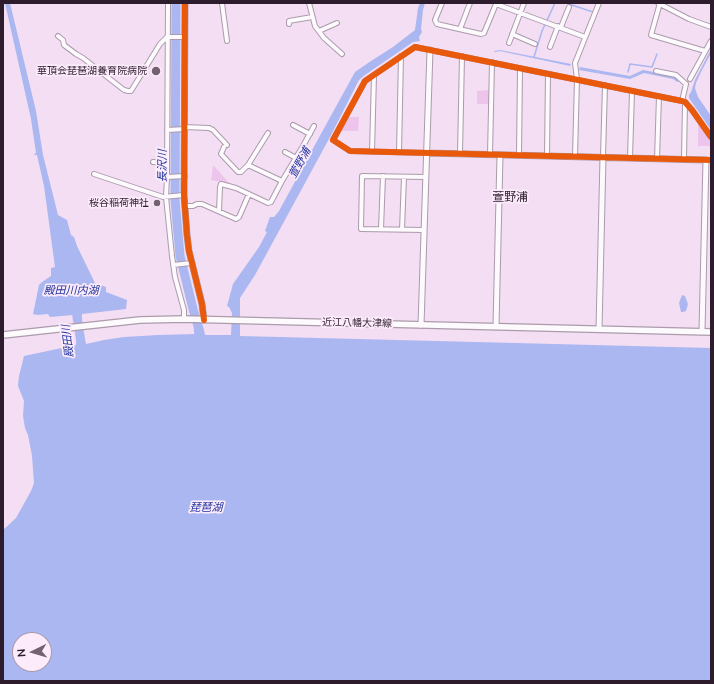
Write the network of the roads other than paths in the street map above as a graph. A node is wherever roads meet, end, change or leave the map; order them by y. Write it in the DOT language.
graph roads {
  1 [pos="168,3"];
  2 [pos="185,3"];
  3 [pos="222,3"];
  4 [pos="309,3"];
  5 [pos="442,3"];
  6 [pos="470,3"];
  7 [pos="524,3"];
  8 [pos="599,3"];
  9 [pos="659,3"];
  10 [pos="496,4"];
  11 [pos="569,7"];
  12 [pos="520,13"];
  13 [pos="312,17"];
  14 [pos="337,23"];
  15 [pos="289,24"];
  16 [pos="559,27"];
  17 [pos="711,27"];
  18 [pos="460,29"];
  19 [pos="319,32"];
  20 [pos="512,34"];
  21 [pos="58,36"];
  22 [pos="168,37"];
  23 [pos="183,37"];
  24 [pos="585,37"];
  25 [pos="227,41"];
  26 [pos="711,41"];
  27 [pos="509,43"];
  28 [pos="535,44"];
  29 [pos="550,47"];
  30 [pos="430,50"];
  31 [pos="705,51"];
  32 [pos="342,54"];
  33 [pos="401,56"];
  34 [pos="462,56"];
  35 [pos="492,62"];
  36 [pos="520,68"];
  37 [pos="656,71"];
  38 [pos="548,74"];
  39 [pos="374,75"];
  40 [pos="690,79"];
  41 [pos="577,80"];
  42 [pos="605,85"];
  43 [pos="632,91"];
  44 [pos="659,96"];
  45 [pos="684,102"];
  46 [pos="293,125"];
  47 [pos="314,126"];
  48 [pos="184,129"];
  49 [pos="168,130"];
  50 [pos="268,133"];
  51 [pos="310,134"];
  52 [pos="711,137"];
  53 [pos="285,152"];
  54 [pos="372,152"];
  55 [pos="399,152"];
  56 [pos="426,153"];
  57 [pos="460,154"];
  58 [pos="490,155"];
  59 [pos="500,155"];
  60 [pos="519,155"];
  61 [pos="547,156"];
  62 [pos="575,157"];
  63 [pos="603,157"];
  64 [pos="296,158"];
  65 [pos="630,158"];
  66 [pos="657,159"];
  67 [pos="684,159"];
  68 [pos="709,160"];
  69 [pos="153,162"];
  70 [pos="167,163"];
  71 [pos="248,165"];
  72 [pos="94,174"];
  73 [pos="383,176"];
  74 [pos="168,177"];
  75 [pos="183,177"];
  76 [pos="404,177"];
  77 [pos="426,177"];
  78 [pos="282,181"];
  79 [pos="249,194"];
  80 [pos="183,196"];
  81 [pos="167,197"];
  82 [pos="185,206"];
  83 [pos="219,211"];
  84 [pos="381,229"];
  85 [pos="402,230"];
  86 [pos="424,230"];
  87 [pos="190,263"];
  88 [pos="174,265"];
  89 [pos="186,319"];
  90 [pos="203,320"];
  91 [pos="421,325"];
  92 [pos="496,326"];
  93 [pos="599,329"];
  94 [pos="702,331"];
  95 [pos="711,332"];
  96 [pos="3,335"];
  1 -- 22 [label="street"];
  2 -- 23 [label="street"];
  3 -- 25 [label="street"];
  4 -- 13 [label="street"];
  5 -- 18 [label="street"];
  6 -- 18 [label="street"];
  7 -- 12 [label="street"];
  8 -- 24 [label="street"];
  9 -- 17 [label="street"];
  9 -- 31 [label="street"];
  10 -- 12 [label="street"];
  10 -- 18 [label="street"];
  11 -- 16 [label="street"];
  12 -- 16 [label="street"];
  12 -- 20 [label="street"];
  13 -- 15 [label="street"];
  13 -- 19 [label="street"];
  14 -- 19 [label="street"];
  16 -- 24 [label="street"];
  16 -- 29 [label="street"];
  19 -- 32 [label="street"];
  20 -- 27 [label="street"];
  20 -- 28 [label="street"];
  21 -- 22 [label="street"];
  22 -- 23 [label="street"];
  22 -- 49 [label="street"];
  23 -- 48 [label="street"];
  24 -- 41 [label="street"];
  26 -- 31 [label="street"];
  30 -- 33 [label="street"];
  30 -- 34 [label="street"];
  30 -- 56 [label="street"];
  31 -- 40 [label="street"];
  33 -- 39 [label="street"];
  33 -- 55 [label="street"];
  34 -- 35 [label="street"];
  34 -- 57 [label="street"];
  35 -- 36 [label="street"];
  35 -- 58 [label="street"];
  36 -- 38 [label="street"];
  36 -- 60 [label="street"];
  37 -- 45 [label="street"];
  38 -- 41 [label="street"];
  38 -- 61 [label="street"];
  39 -- 54 [label="street"];
  39 -- 54 [label="street"];
  41 -- 42 [label="street"];
  41 -- 62 [label="street"];
  42 -- 43 [label="street"];
  42 -- 63 [label="street"];
  43 -- 44 [label="street"];
  43 -- 65 [label="street"];
  44 -- 45 [label="street"];
  44 -- 66 [label="street"];
  45 -- 52 [label="street"];
  45 -- 67 [label="street"];
  46 -- 51 [label="street"];
  47 -- 51 [label="street"];
  48 -- 49 [label="street"];
  48 -- 71 [label="street"];
  48 -- 75 [label="street"];
  49 -- 70 [label="street"];
  50 -- 71 [label="street"];
  51 -- 64 [label="street"];
  53 -- 64 [label="street"];
  54 -- 55 [label="street"];
  55 -- 56 [label="street"];
  56 -- 57 [label="street"];
  56 -- 77 [label="street"];
  57 -- 58 [label="street"];
  58 -- 59 [label="street"];
  59 -- 60 [label="street"];
  59 -- 92 [label="street"];
  60 -- 61 [label="street"];
  61 -- 62 [label="street"];
  62 -- 63 [label="street"];
  63 -- 65 [label="street"];
  63 -- 93 [label="street"];
  64 -- 78 [label="street"];
  65 -- 66 [label="street"];
  66 -- 67 [label="street"];
  67 -- 68 [label="street"];
  68 -- 94 [label="street"];
  69 -- 70 [label="street"];
  70 -- 74 [label="street"];
  71 -- 78 [label="street"];
  72 -- 81 [label="street"];
  73 -- 76 [label="street"];
  73 -- 84 [label="street"];
  73 -- 84 [label="street"];
  74 -- 75 [label="street"];
  74 -- 81 [label="street"];
  75 -- 80 [label="street"];
  76 -- 77 [label="street"];
  76 -- 85 [label="street"];
  77 -- 86 [label="street"];
  78 -- 79 [label="street"];
  79 -- 83 [label="street"];
  79 -- 83 [label="street"];
  80 -- 81 [label="street"];
  80 -- 82 [label="street"];
  81 -- 88 [label="street"];
  82 -- 83 [label="street"];
  82 -- 87 [label="street"];
  84 -- 85 [label="street"];
  85 -- 86 [label="street"];
  86 -- 91 [label="street"];
  87 -- 88 [label="street"];
  87 -- 90 [label="street"];
  88 -- 89 [label="street"];
  89 -- 90 [label="main road, 近江八幡大津線"];
  89 -- 96 [label="main road, 近江八幡大津線"];
  90 -- 91 [label="main road, 近江八幡大津線"];
  91 -- 92 [label="main road, 近江八幡大津線"];
  92 -- 93 [label="main road, 近江八幡大津線"];
  93 -- 94 [label="main road, 近江八幡大津線"];
  94 -- 95 [label="main road, 近江八幡大津線"];
}
